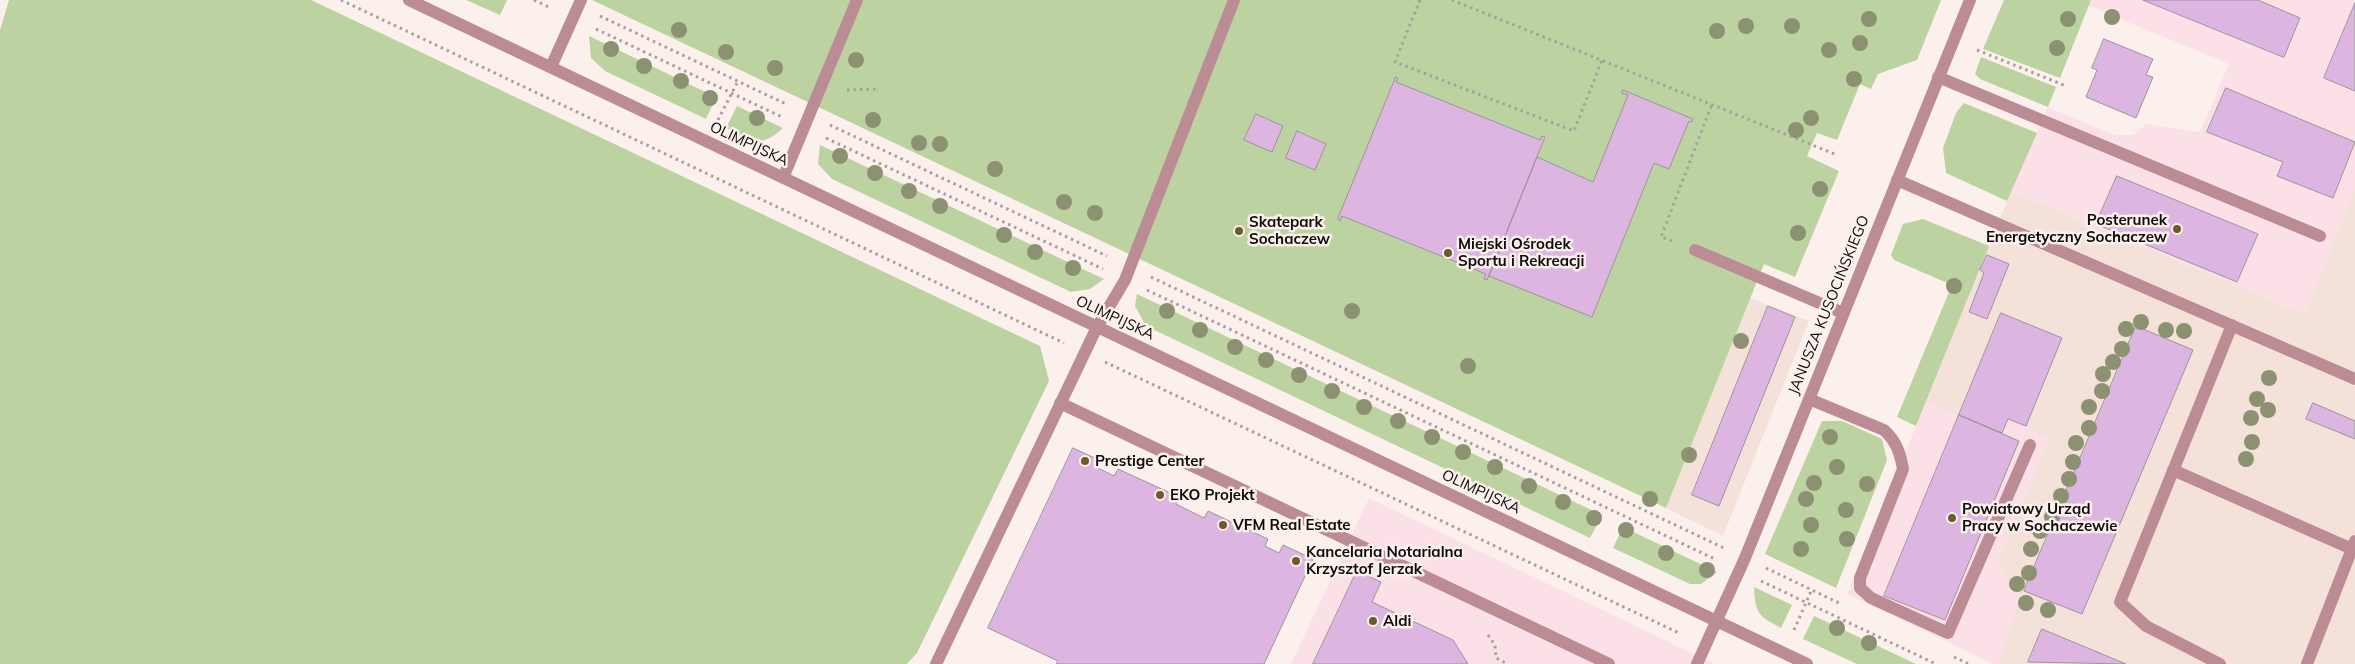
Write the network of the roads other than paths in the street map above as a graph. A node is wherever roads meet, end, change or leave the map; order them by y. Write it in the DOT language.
graph roads {
  1 [pos="409,0"];
  2 [pos="857,0"];
  3 [pos="1234,0"];
  4 [pos="1970,0"];
  5 [pos="579,3"];
  6 [pos="551,67"];
  7 [pos="1938,77"];
  8 [pos="783,178"];
  9 [pos="1897,180"];
  10 [pos="2320,236"];
  11 [pos="1695,250"];
  12 [pos="1843,313"];
  13 [pos="2232,325"];
  14 [pos="1097,327"];
  15 [pos="2355,379"];
  16 [pos="1809,399"];
  17 [pos="1060,403"];
  18 [pos="2030,445"];
  19 [pos="2173,470"];
  20 [pos="2353,545"];
  21 [pos="1716,622"];
  22 [pos="936,664"];
  23 [pos="1609,664"];
  24 [pos="1697,664"];
  25 [pos="1807,664"];
  26 [pos="2220,664"];
  27 [pos="2307,664"];
  1 -- 6 [label="street, OLIMPIJSKA"];
  2 -- 8 [label="street"];
  3 -- 14 [label="street"];
  4 -- 7 [label="street, JANUSZA KUSOCIŃSKIEGO"];
  5 -- 6 [label="street"];
  6 -- 8 [label="street, OLIMPIJSKA"];
  7 -- 9 [label="street, JANUSZA KUSOCIŃSKIEGO"];
  7 -- 10 [label="street"];
  8 -- 14 [label="street, OLIMPIJSKA"];
  9 -- 12 [label="street, JANUSZA KUSOCIŃSKIEGO"];
  9 -- 13 [label="street"];
  11 -- 12 [label="street"];
  12 -- 16 [label="street, JANUSZA KUSOCIŃSKIEGO"];
  13 -- 15 [label="street"];
  13 -- 19 [label="street"];
  14 -- 17 [label="street"];
  14 -- 21 [label="street, OLIMPIJSKA"];
  16 -- 18 [label="street"];
  16 -- 21 [label="street, JANUSZA KUSOCIŃSKIEGO"];
  17 -- 22 [label="street"];
  17 -- 23 [label="street"];
  19 -- 20 [label="street"];
  19 -- 26 [label="street"];
  20 -- 27 [label="street"];
  21 -- 24 [label="street, JANUSZA KUSOCIŃSKIEGO"];
  21 -- 25 [label="street, OLIMPIJSKA"];
}
